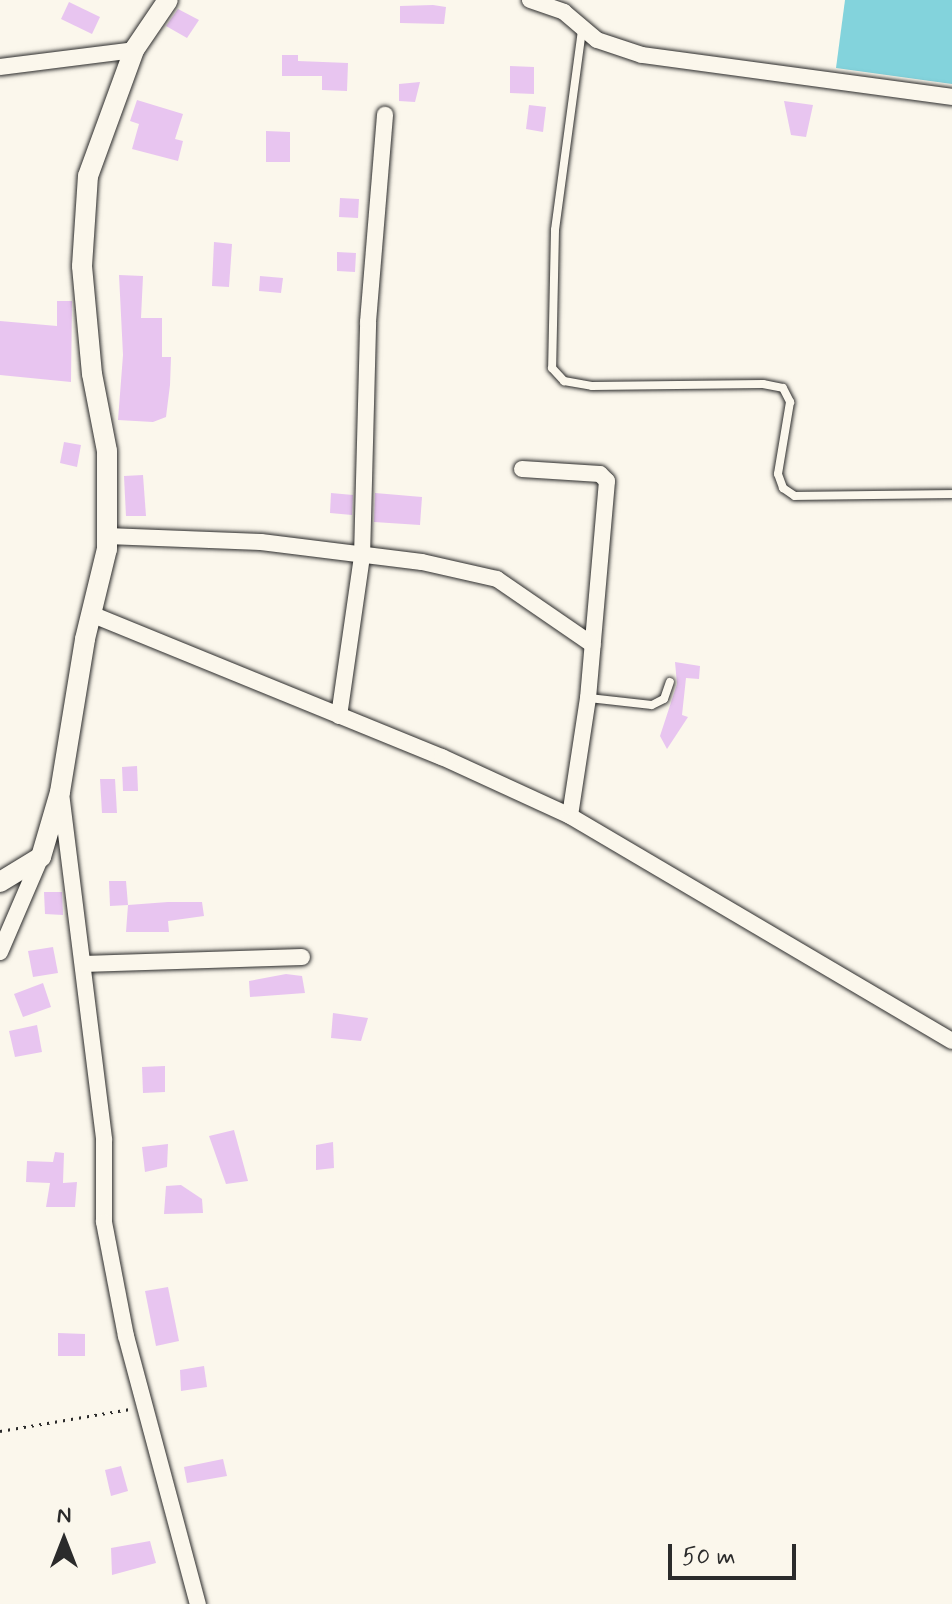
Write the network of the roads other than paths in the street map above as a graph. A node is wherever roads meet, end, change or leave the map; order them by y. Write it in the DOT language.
graph roads {
  1 [pos="168,0"];
  2 [pos="530,0"];
  3 [pos="582,30"];
  4 [pos="134,50"];
  5 [pos="0,67"];
  6 [pos="952,97"];
  7 [pos="385,115"];
  8 [pos="522,469"];
  9 [pos="952,494"];
  10 [pos="107,536"];
  11 [pos="362,557"];
  12 [pos="91,614"];
  13 [pos="593,645"];
  14 [pos="670,682"];
  15 [pos="588,698"];
  16 [pos="339,716"];
  17 [pos="60,792"];
  18 [pos="570,816"];
  19 [pos="41,857"];
  20 [pos="0,882"];
  21 [pos="0,952"];
  22 [pos="302,957"];
  23 [pos="83,964"];
  24 [pos="952,1041"];
  25 [pos="198,1604"];
  1 -- 4 [label="street"];
  2 -- 3 [label="street"];
  3 -- 6 [label="street"];
  3 -- 9 [label="lane"];
  4 -- 5 [label="street"];
  4 -- 10 [label="street"];
  7 -- 11 [label="street"];
  8 -- 13 [label="street"];
  10 -- 11 [label="street"];
  10 -- 12 [label="street"];
  11 -- 13 [label="street"];
  11 -- 16 [label="street"];
  12 -- 16 [label="street"];
  12 -- 17 [label="street"];
  13 -- 15 [label="street"];
  14 -- 15 [label="lane"];
  15 -- 18 [label="street"];
  16 -- 18 [label="street"];
  17 -- 19 [label="street"];
  17 -- 23 [label="street"];
  18 -- 24 [label="street"];
  19 -- 20 [label="street"];
  19 -- 21 [label="street"];
  22 -- 23 [label="street"];
  23 -- 25 [label="street"];
}
